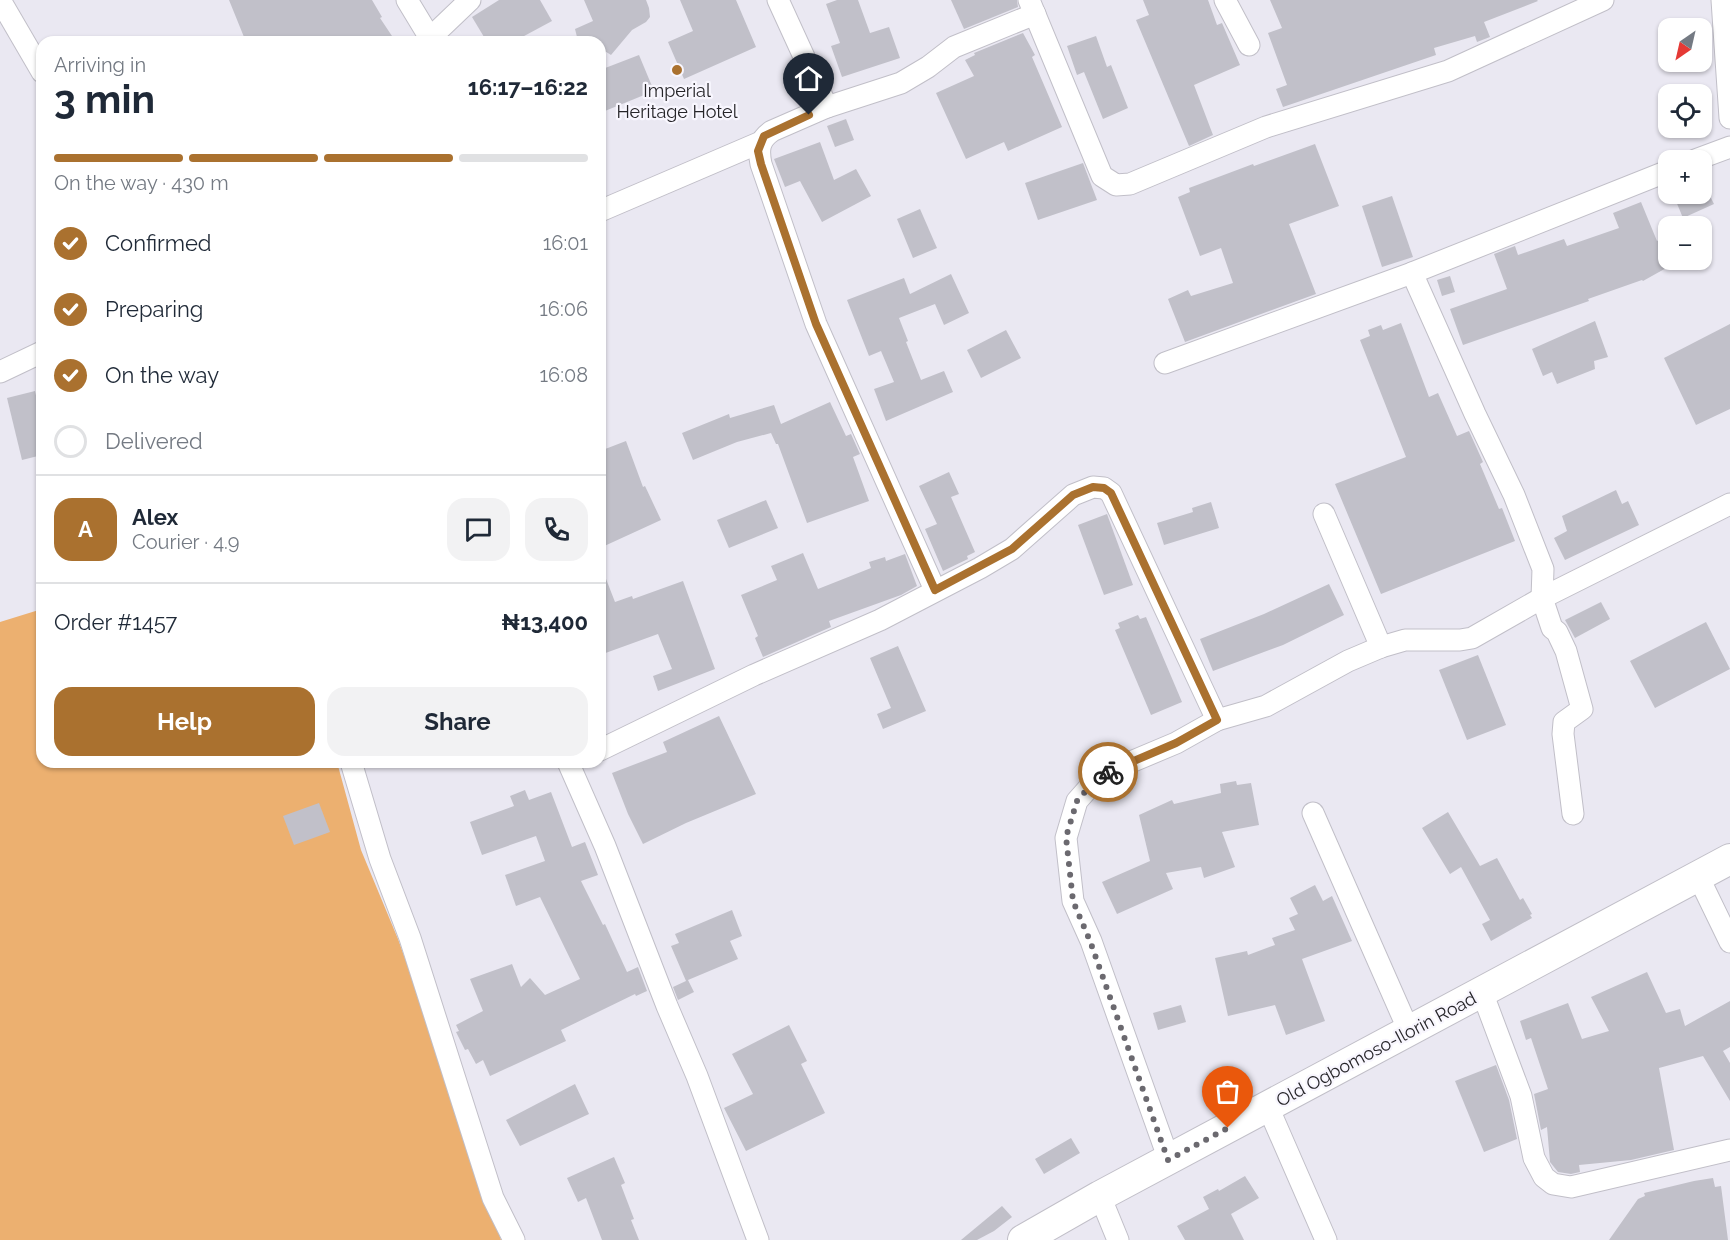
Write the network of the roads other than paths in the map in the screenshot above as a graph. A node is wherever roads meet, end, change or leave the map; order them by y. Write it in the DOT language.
graph roads {
  1 [pos="0,0"];
  2 [pos="407,0"];
  3 [pos="470,0"];
  4 [pos="777,0"];
  5 [pos="1225,0"];
  6 [pos="1603,0"];
  7 [pos="1722,0"];
  8 [pos="1032,7"];
  9 [pos="426,36"];
  10 [pos="432,36"];
  11 [pos="1249,45"];
  12 [pos="36,62"];
  13 [pos="827,107"];
  14 [pos="1730,118"];
  15 [pos="761,142"];
  16 [pos="1730,147"];
  17 [pos="1712,154"];
  18 [pos="1658,175"];
  19 [pos="606,208"];
  20 [pos="1412,273"];
  21 [pos="36,355"];
  22 [pos="1165,363"];
  23 [pos="0,372"];
  24 [pos="1730,504"];
  25 [pos="1324,514"];
  26 [pos="1543,569"];
  27 [pos="1578,582"];
  28 [pos="935,590"];
  29 [pos="1542,598"];
  30 [pos="1381,647"];
  31 [pos="1217,720"];
  32 [pos="606,747"];
  33 [pos="353,768"];
  34 [pos="572,768"];
  35 [pos="1313,813"];
  36 [pos="1573,813"];
  37 [pos="1730,859"];
  38 [pos="1698,876"];
  39 [pos="1730,942"];
  40 [pos="1482,992"];
  41 [pos="1409,1031"];
  42 [pos="1268,1107"];
  43 [pos="1730,1150"];
  44 [pos="1168,1160"];
  45 [pos="1100,1196"];
  46 [pos="514,1240"];
  47 [pos="758,1240"];
  48 [pos="1023,1240"];
  49 [pos="1118,1240"];
  50 [pos="1326,1240"];
  1 -- 12 [label="street"];
  2 -- 9 [label="street"];
  3 -- 10 [label="street"];
  4 -- 13 [label="street"];
  5 -- 11 [label="street"];
  6 -- 8 [label="street"];
  7 -- 14 [label="street"];
  8 -- 13 [label="street"];
  13 -- 15 [label="street"];
  15 -- 19 [label="street"];
  15 -- 28 [label="street"];
  16 -- 17 [label="street"];
  18 -- 20 [label="street"];
  20 -- 22 [label="street"];
  20 -- 26 [label="street"];
  21 -- 23 [label="street"];
  24 -- 27 [label="street"];
  25 -- 30 [label="street"];
  26 -- 27 [label="street"];
  26 -- 29 [label="street"];
  27 -- 29 [label="street"];
  28 -- 31 [label="street"];
  28 -- 32 [label="street"];
  29 -- 30 [label="street"];
  29 -- 36 [label="street"];
  30 -- 31 [label="street"];
  31 -- 44 [label="street"];
  33 -- 46 [label="street"];
  34 -- 47 [label="street"];
  35 -- 41 [label="street"];
  37 -- 38 [label="highway, Old Ogbomoso-Ilorin Road"];
  38 -- 39 [label="street"];
  38 -- 40 [label="highway, Old Ogbomoso-Ilorin Road"];
  40 -- 41 [label="highway, Old Ogbomoso-Ilorin Road"];
  40 -- 43 [label="street"];
  41 -- 42 [label="highway, Old Ogbomoso-Ilorin Road"];
  42 -- 44 [label="highway, Old Ogbomoso-Ilorin Road"];
  42 -- 50 [label="street"];
  44 -- 45 [label="highway, Old Ogbomoso-Ilorin Road"];
  45 -- 48 [label="highway, Old Ogbomoso-Ilorin Road"];
  45 -- 49 [label="street"];
}
